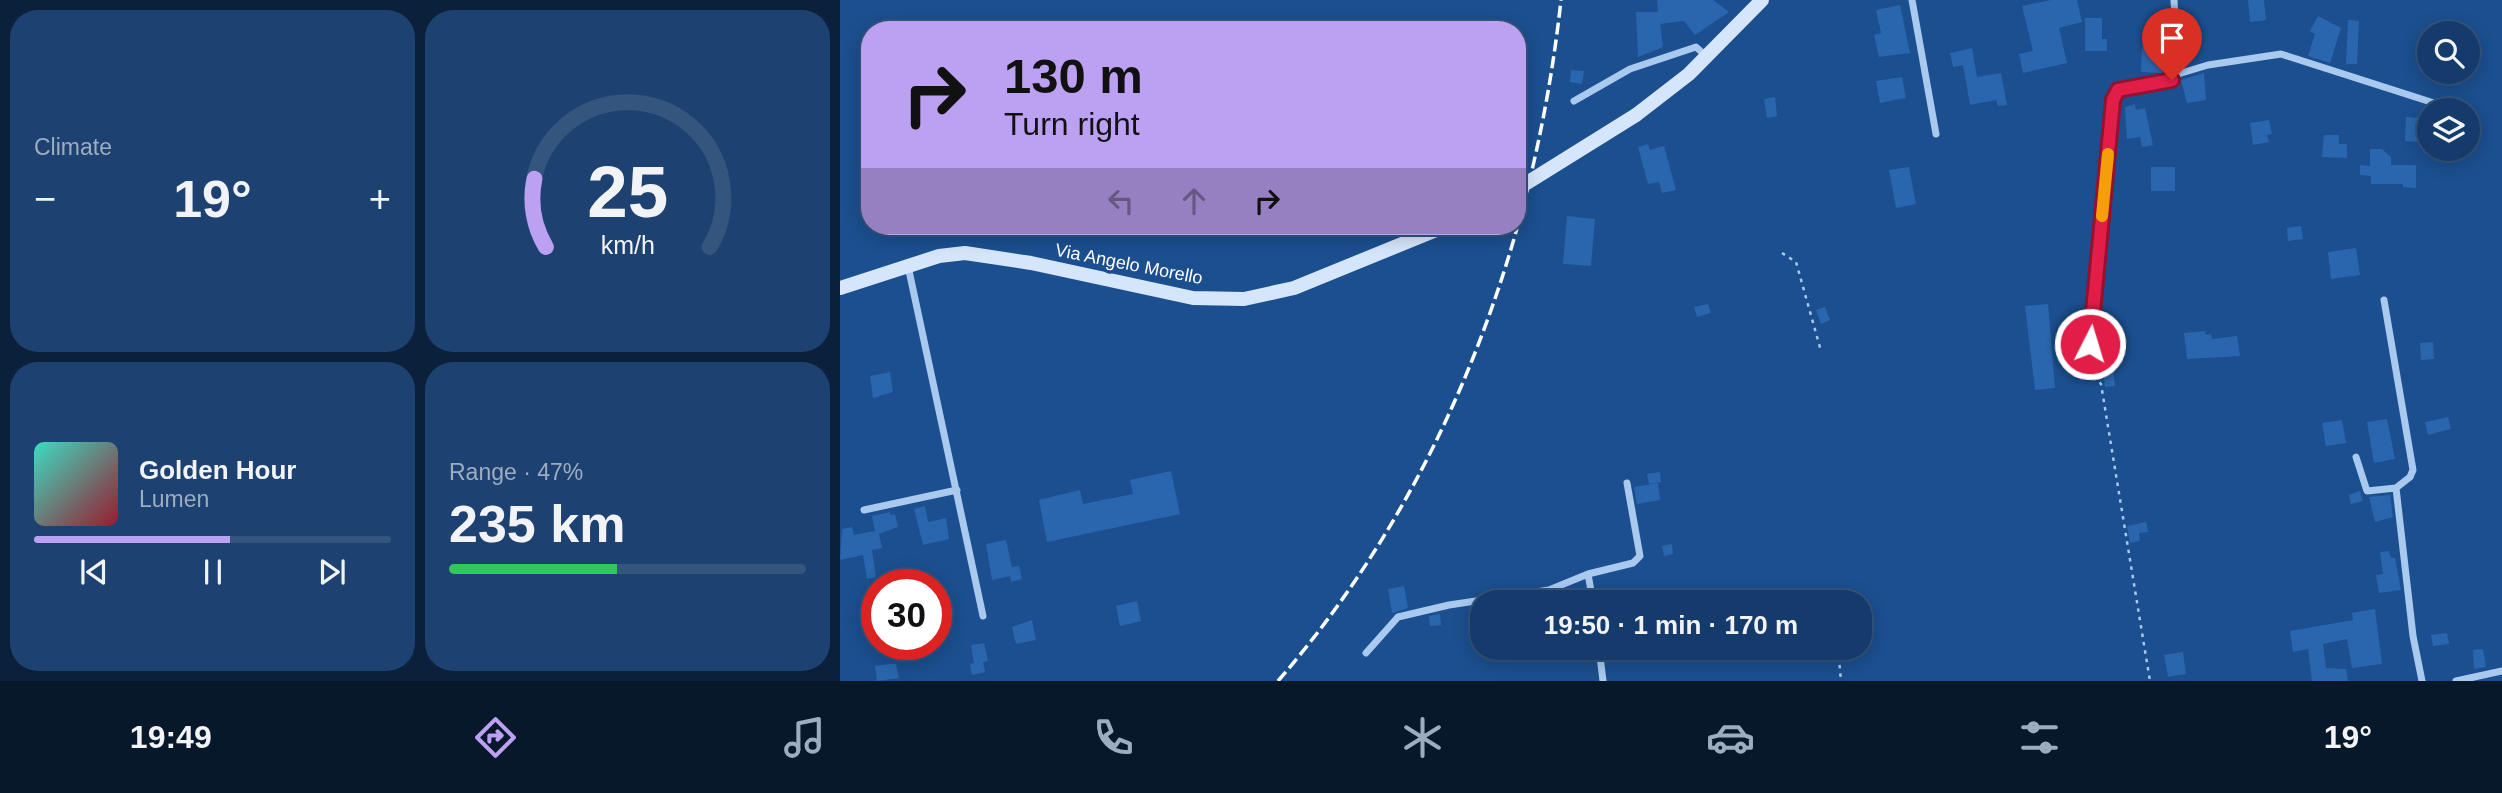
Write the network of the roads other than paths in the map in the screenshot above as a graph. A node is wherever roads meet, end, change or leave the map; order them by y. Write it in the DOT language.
graph roads {
  1 [pos="1762,0"];
  2 [pos="1912,0"];
  3 [pos="2174,0"];
  4 [pos="1706,56"];
  5 [pos="2178,74"];
  6 [pos="2418,98"];
  7 [pos="1574,102"];
  8 [pos="1936,134"];
  9 [pos="1526,183"];
  10 [pos="1424,235"];
  11 [pos="908,266"];
  12 [pos="840,288"];
  13 [pos="2384,300"];
  14 [pos="2087,371"];
  15 [pos="2356,457"];
  16 [pos="1627,483"];
  17 [pos="2396,488"];
  18 [pos="957,490"];
  19 [pos="864,510"];
  20 [pos="1588,574"];
  21 [pos="1591,590"];
  22 [pos="983,616"];
  23 [pos="1366,653"];
  24 [pos="1600,660"];
  25 [pos="2502,671"];
  26 [pos="1603,681"];
  27 [pos="2422,681"];
  28 [pos="2456,681"];
  1 -- 4 [label="street"];
  2 -- 8 [label="street"];
  3 -- 5 [label="street"];
  4 -- 7 [label="street"];
  4 -- 9 [label="street, bridge"];
  5 -- 6 [label="street"];
  5 -- 14 [label="street"];
  10 -- 11 [label="street, Via Angelo Morello"];
  11 -- 12 [label="street, Via Angelo Morello"];
  11 -- 18 [label="street"];
  13 -- 17 [label="street"];
  15 -- 17 [label="street"];
  16 -- 20 [label="street"];
  17 -- 27 [label="street"];
  18 -- 19 [label="street"];
  18 -- 22 [label="street"];
  20 -- 21 [label="street"];
  20 -- 23 [label="street"];
  24 -- 26 [label="street"];
  25 -- 28 [label="street"];
}
